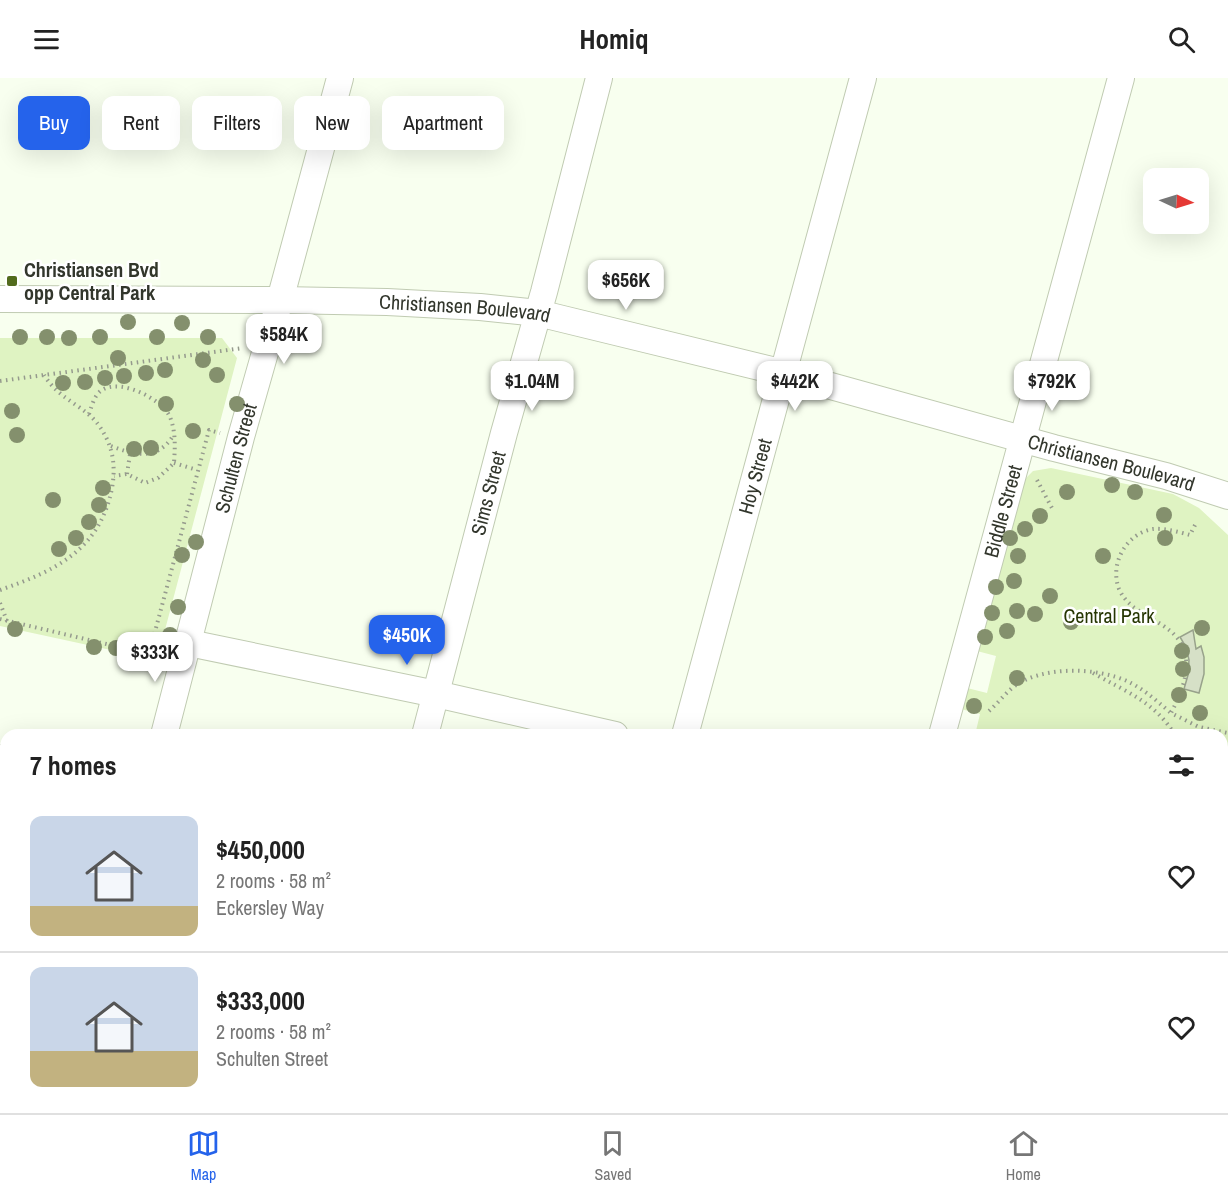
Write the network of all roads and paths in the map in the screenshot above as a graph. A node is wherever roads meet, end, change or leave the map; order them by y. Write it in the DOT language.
graph roads {
  1 [pos="340,78"];
  2 [pos="599,78"];
  3 [pos="863,78"];
  4 [pos="1121,78"];
  5 [pos="0,299"];
  6 [pos="280,300"];
  7 [pos="538,313"];
  8 [pos="244,348"];
  9 [pos="784,373"];
  10 [pos="44,375"];
  11 [pos="0,381"];
  12 [pos="89,414"];
  13 [pos="174,434"];
  14 [pos="241,437"];
  15 [pos="1022,439"];
  16 [pos="110,445"];
  17 [pos="130,454"];
  18 [pos="174,463"];
  19 [pos="197,470"];
  20 [pos="127,474"];
  21 [pos="114,476"];
  22 [pos="1037,480"];
  23 [pos="1228,496"];
  24 [pos="1053,510"];
  25 [pos="1195,525"];
  26 [pos="0,590"];
  27 [pos="0,603"];
  28 [pos="0,619"];
  29 [pos="7,621"];
  30 [pos="189,643"];
  31 [pos="1090,671"];
  32 [pos="436,694"];
  33 [pos="989,711"];
  34 [pos="1171,713"];
  35 [pos="166,729"];
  36 [pos="427,729"];
  37 [pos="589,729"];
  38 [pos="687,729"];
  39 [pos="944,729"];
  40 [pos="1170,729"];
  41 [pos="1209,729"];
  1 -- 6 [label="street, Schulten Street"];
  2 -- 7 [label="street, Sims Street"];
  3 -- 9 [label="street, Hoy Street"];
  4 -- 15 [label="street, Biddle Street"];
  5 -- 6 [label="street, Christiansen Boulevard"];
  6 -- 7 [label="street, Christiansen Boulevard"];
  6 -- 14 [label="street, Schulten Street"];
  7 -- 9 [label="street, Christiansen Boulevard"];
  7 -- 32 [label="street, Sims Street"];
  8 -- 10 [label="path"];
  9 -- 15 [label="street, Christiansen Boulevard"];
  9 -- 38 [label="street, Hoy Street"];
  10 -- 11 [label="path"];
  10 -- 12 [label="path"];
  12 -- 13 [label="path"];
  12 -- 16 [label="path"];
  13 -- 17 [label="path"];
  13 -- 18 [label="path"];
  14 -- 19 [label="path"];
  14 -- 30 [label="street, Schulten Street"];
  15 -- 23 [label="street, Christiansen Boulevard"];
  15 -- 39 [label="street, Biddle Street"];
  16 -- 17 [label="path"];
  16 -- 21 [label="path"];
  17 -- 20 [label="path"];
  18 -- 19 [label="path"];
  18 -- 20 [label="path"];
  19 -- 29 [label="path"];
  20 -- 21 [label="path"];
  21 -- 26 [label="path"];
  22 -- 24 [label="path"];
  25 -- 34 [label="path"];
  27 -- 29 [label="path"];
  28 -- 29 [label="path"];
  30 -- 32 [label="street"];
  30 -- 35 [label="street, Schulten Street"];
  31 -- 33 [label="path"];
  31 -- 34 [label="path"];
  31 -- 40 [label="path"];
  32 -- 36 [label="street, Sims Street"];
  32 -- 37 [label="street"];
  34 -- 41 [label="path"];
}
